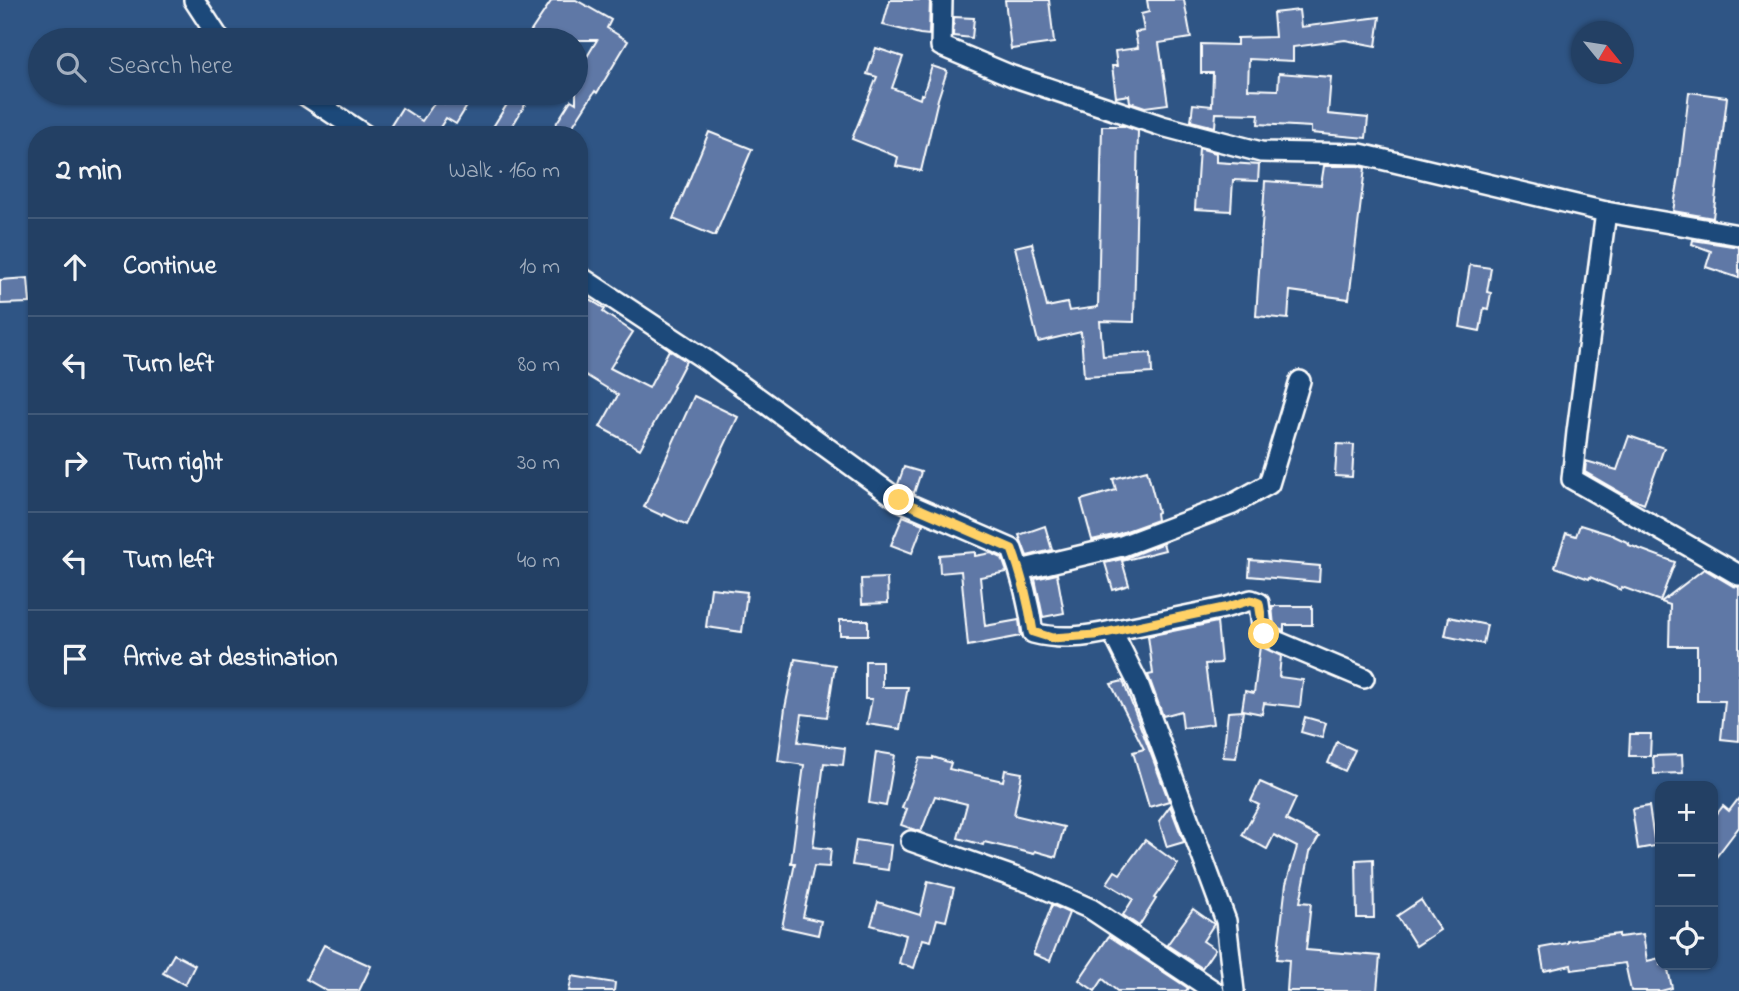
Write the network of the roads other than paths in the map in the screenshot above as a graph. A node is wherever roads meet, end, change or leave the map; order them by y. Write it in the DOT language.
graph roads {
  1 [pos="194,0"];
  2 [pos="942,0"];
  3 [pos="212,28"];
  4 [pos="320,105"];
  5 [pos="352,126"];
  6 [pos="1605,212"];
  7 [pos="1739,235"];
  8 [pos="588,282"];
  9 [pos="1300,381"];
  10 [pos="1020,570"];
  11 [pos="1739,575"];
  12 [pos="1112,631"];
  13 [pos="1364,678"];
  14 [pos="911,841"];
  15 [pos="1214,991"];
  16 [pos="1234,991"];
  1 -- 3 [label="street"];
  2 -- 6 [label="street"];
  4 -- 5 [label="street"];
  6 -- 7 [label="street"];
  6 -- 11 [label="street"];
  8 -- 10 [label="street"];
  9 -- 10 [label="street"];
  10 -- 12 [label="street"];
  12 -- 13 [label="street"];
  12 -- 16 [label="street"];
  14 -- 15 [label="street"];
}
